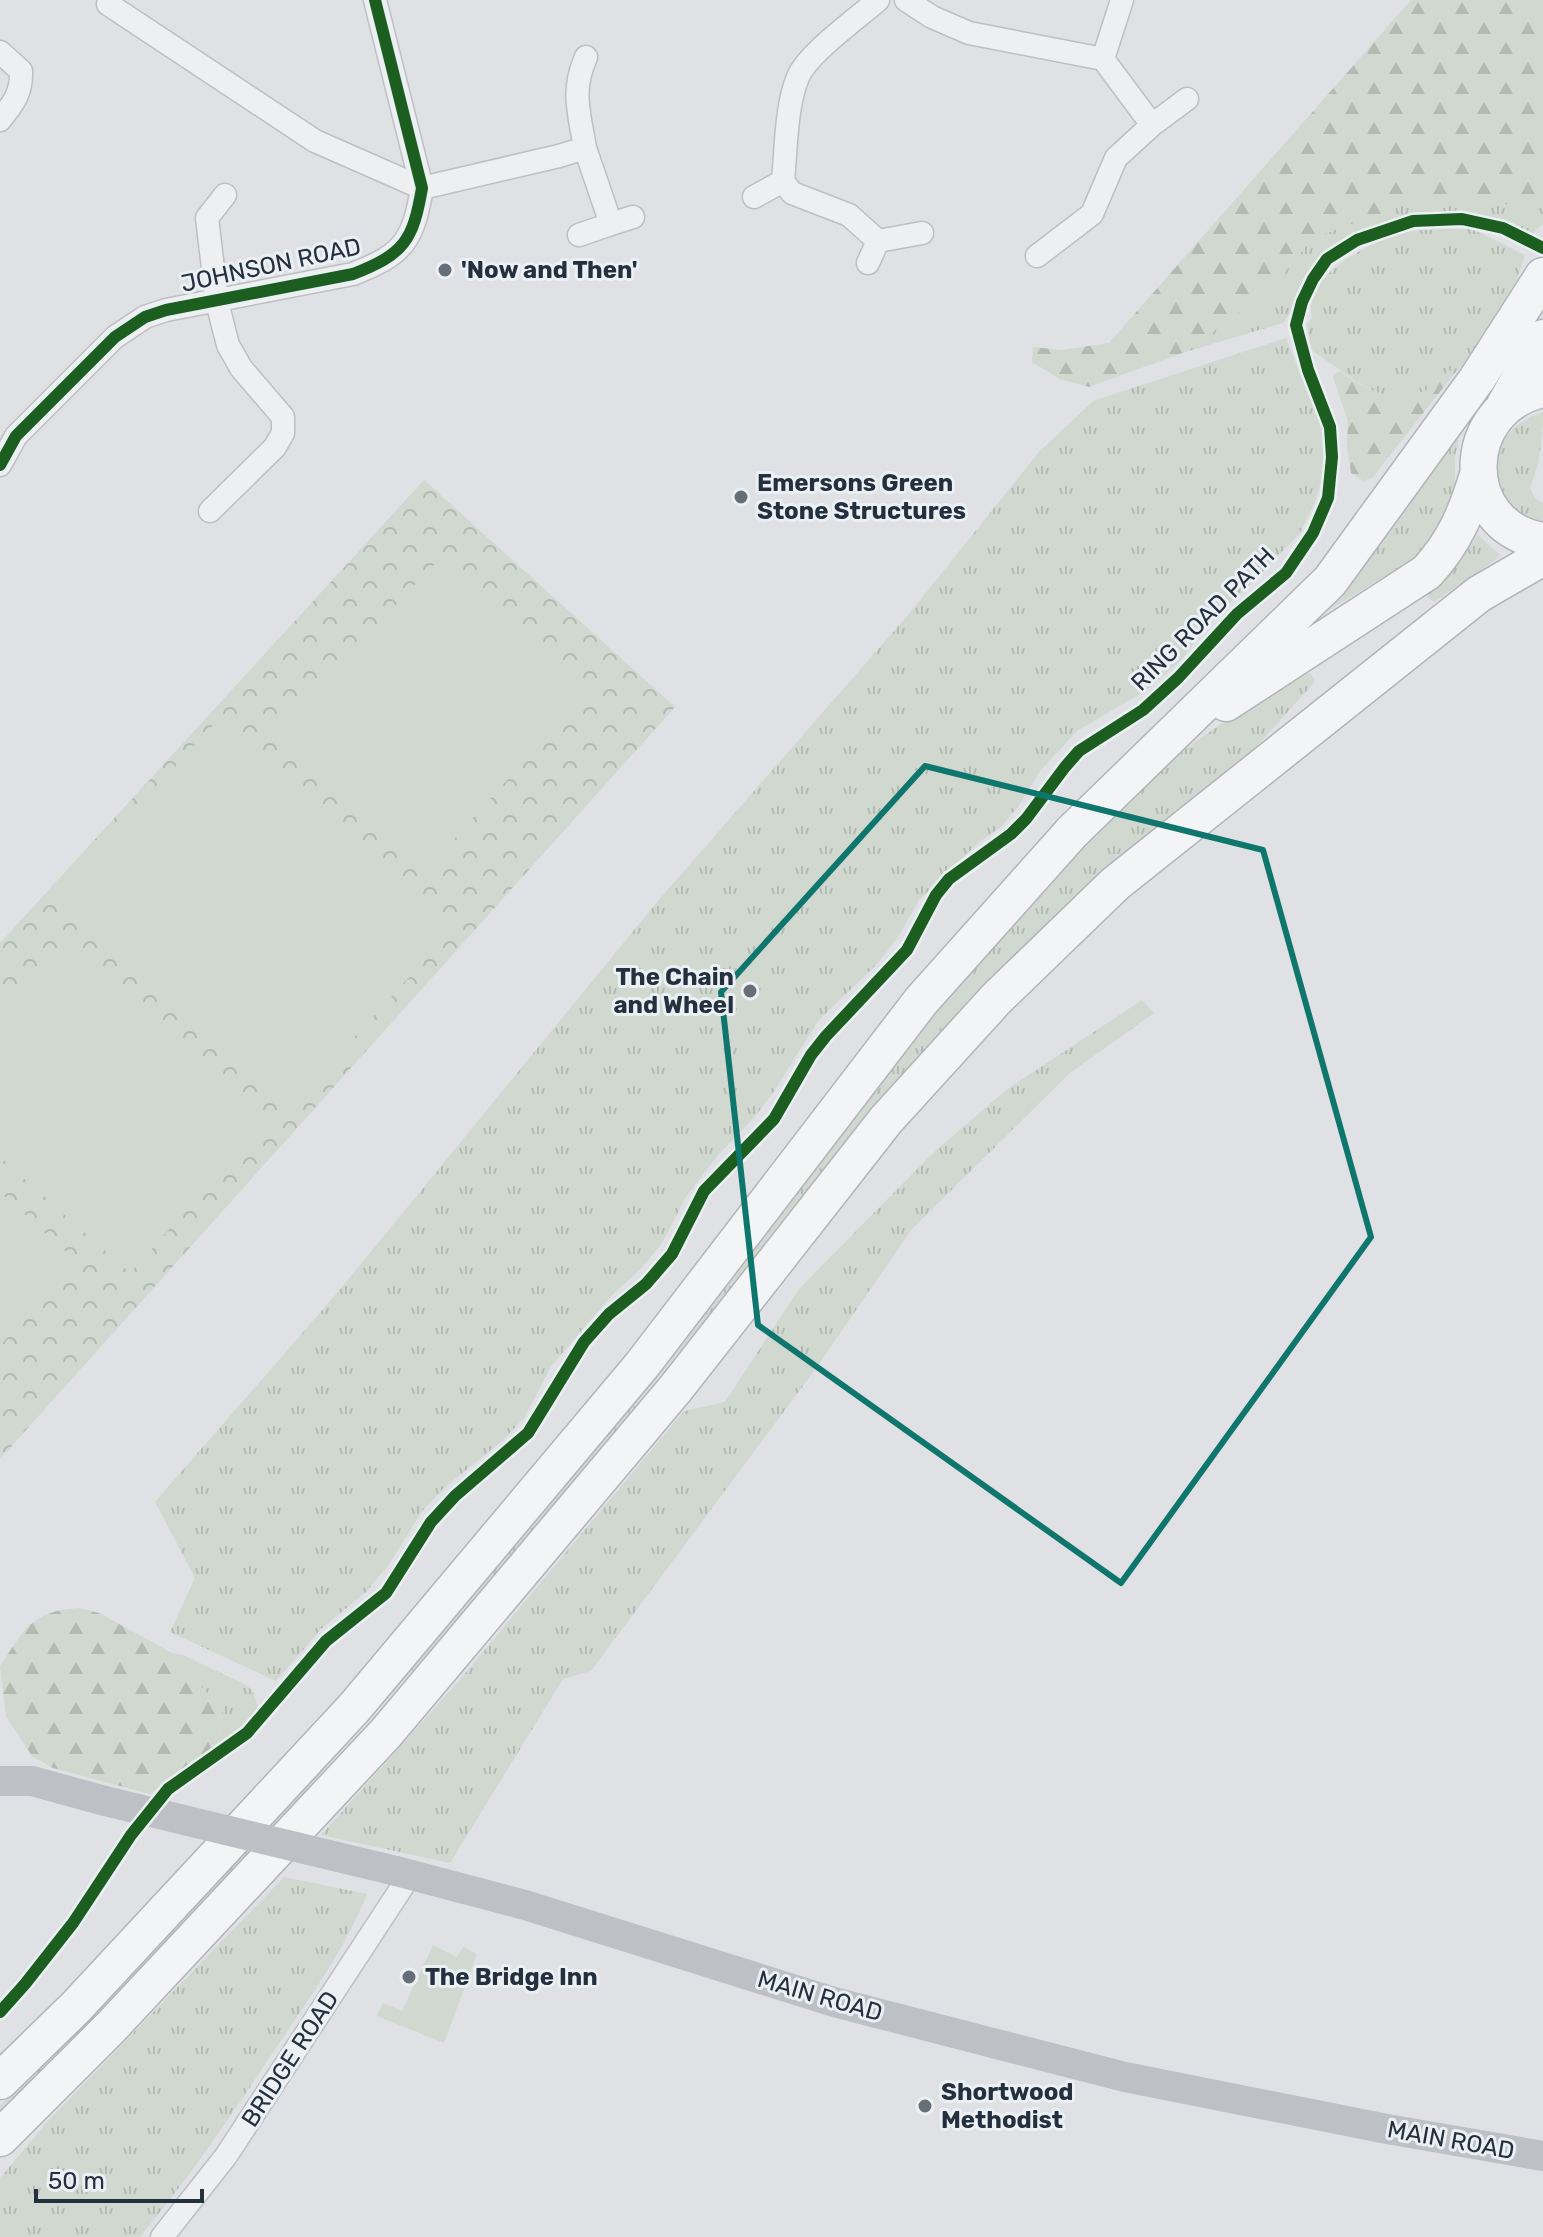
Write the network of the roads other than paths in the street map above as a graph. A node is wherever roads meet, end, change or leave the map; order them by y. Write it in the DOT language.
graph roads {
  1 [pos="375,0"];
  2 [pos="878,0"];
  3 [pos="906,0"];
  4 [pos="1122,0"];
  5 [pos="108,4"];
  6 [pos="0,52"];
  7 [pos="586,57"];
  8 [pos="1103,59"];
  9 [pos="1187,99"];
  10 [pos="0,120"];
  11 [pos="1152,125"];
  12 [pos="585,148"];
  13 [pos="783,181"];
  14 [pos="422,188"];
  15 [pos="225,195"];
  16 [pos="754,197"];
  17 [pos="633,217"];
  18 [pos="611,224"];
  19 [pos="922,233"];
  20 [pos="579,235"];
  21 [pos="878,241"];
  22 [pos="1037,256"];
  23 [pos="868,263"];
  24 [pos="1543,276"];
  25 [pos="217,302"];
  26 [pos="1543,338"];
  27 [pos="1543,389"];
  28 [pos="1505,405"];
  29 [pos="0,465"];
  30 [pos="1478,475"];
  31 [pos="210,511"];
  32 [pos="1543,541"];
  33 [pos="1543,557"];
  34 [pos="1157,748"];
  35 [pos="0,1761"];
  36 [pos="0,1781"];
  37 [pos="32,1781"];
  38 [pos="403,1873"];
  39 [pos="0,2081"];
  40 [pos="0,2138"];
  41 [pos="1543,2156"];
  42 [pos="162,2237"];
  1 -- 14 [label="street, JOHNSON ROAD"];
  2 -- 13 [label="street"];
  3 -- 8 [label="street"];
  4 -- 8 [label="street"];
  5 -- 14 [label="street"];
  6 -- 10 [label="street"];
  7 -- 12 [label="street"];
  8 -- 11 [label="street"];
  9 -- 11 [label="street"];
  11 -- 22 [label="street"];
  12 -- 14 [label="street"];
  12 -- 18 [label="street"];
  13 -- 16 [label="street"];
  13 -- 21 [label="street"];
  14 -- 25 [label="street, JOHNSON ROAD"];
  15 -- 25 [label="street, JOHNSON ROAD"];
  17 -- 18 [label="street"];
  18 -- 20 [label="street"];
  19 -- 21 [label="street"];
  21 -- 23 [label="street"];
  24 -- 34 [label="highway"];
  25 -- 29 [label="street, JOHNSON ROAD"];
  25 -- 31 [label="street"];
  26 -- 28 [label="highway"];
  27 -- 28 [label="highway"];
  28 -- 30 [label="highway"];
  30 -- 32 [label="highway"];
  30 -- 34 [label="highway"];
  33 -- 40 [label="highway"];
  34 -- 39 [label="highway"];
  35 -- 37 [label="main road"];
  36 -- 37 [label="main road"];
  37 -- 38 [label="main road, MAIN ROAD, bridge"];
  38 -- 41 [label="main road, MAIN ROAD"];
  38 -- 42 [label="street, BRIDGE ROAD"];
}
